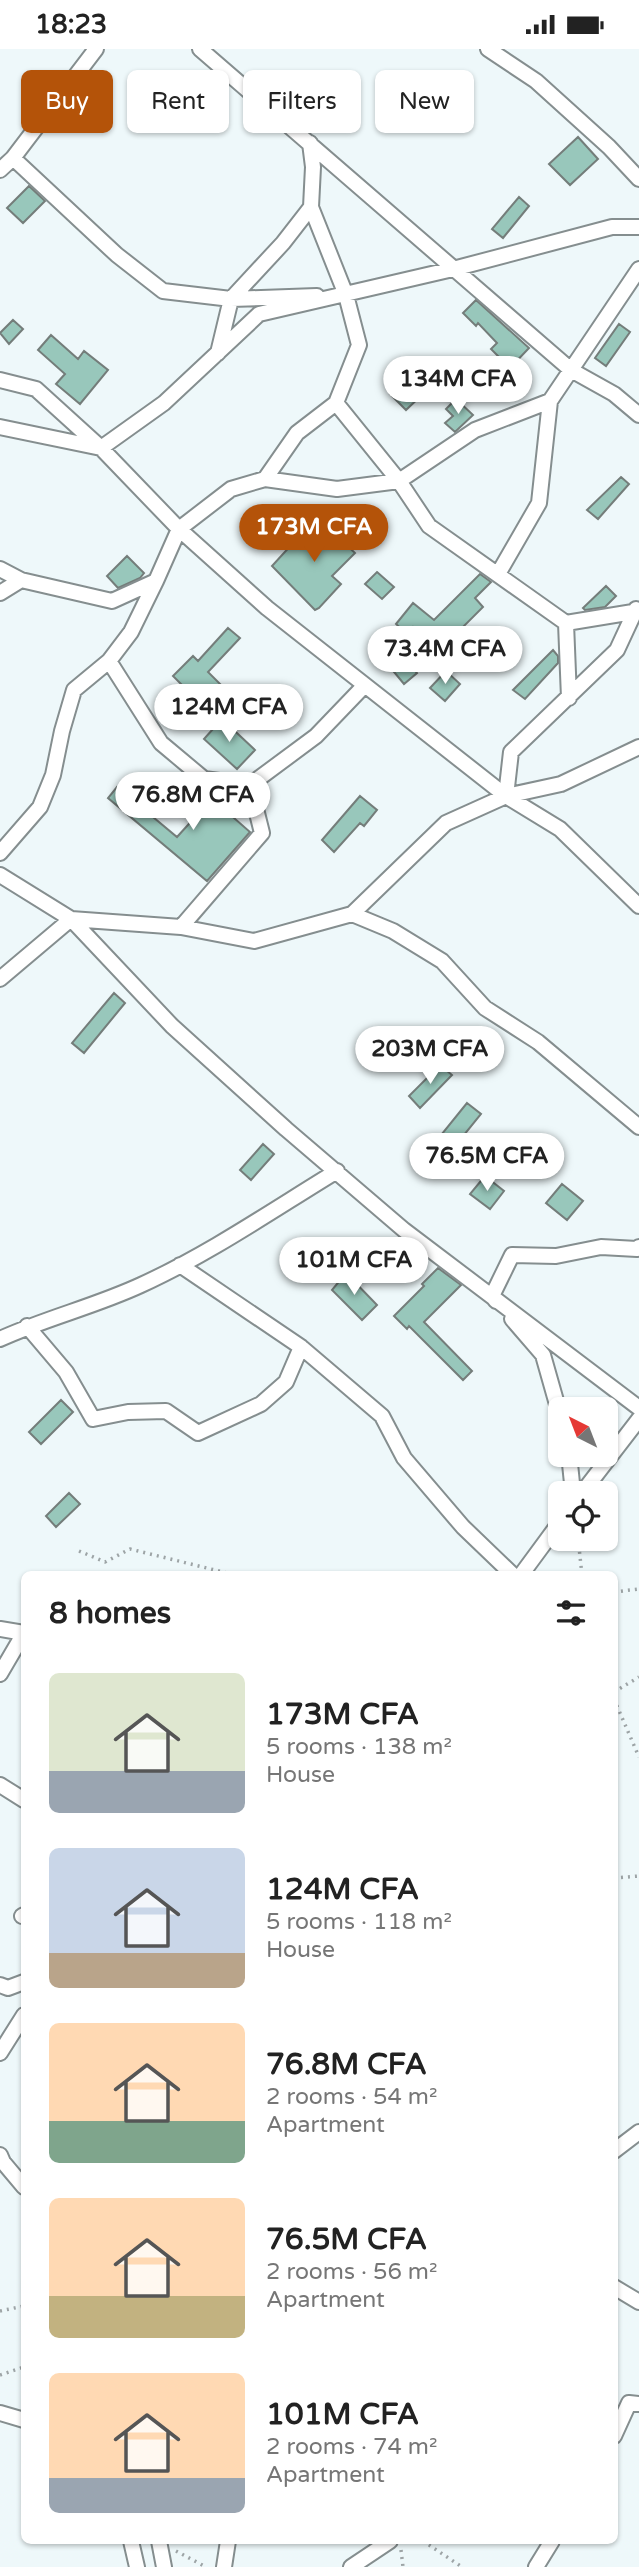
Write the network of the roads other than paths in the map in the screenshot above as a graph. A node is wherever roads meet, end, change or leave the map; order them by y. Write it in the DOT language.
graph roads {
  1 [pos="96,49"];
  2 [pos="200,49"];
  3 [pos="488,49"];
  4 [pos="310,143"];
  5 [pos="13,158"];
  6 [pos="0,170"];
  7 [pos="639,179"];
  8 [pos="310,207"];
  9 [pos="639,227"];
  10 [pos="453,269"];
  11 [pos="639,269"];
  12 [pos="346,295"];
  13 [pos="232,299"];
  14 [pos="218,354"];
  15 [pos="571,370"];
  16 [pos="0,380"];
  17 [pos="551,401"];
  18 [pos="336,403"];
  19 [pos="639,415"];
  20 [pos="0,427"];
  21 [pos="102,448"];
  22 [pos="265,479"];
  23 [pos="399,481"];
  24 [pos="179,529"];
  25 [pos="0,569"];
  26 [pos="498,573"];
  27 [pos="21,580"];
  28 [pos="156,581"];
  29 [pos="0,593"];
  30 [pos="636,609"];
  31 [pos="566,623"];
  32 [pos="109,661"];
  33 [pos="364,686"];
  34 [pos="569,698"];
  35 [pos="639,747"];
  36 [pos="250,785"];
  37 [pos="506,796"];
  38 [pos="0,853"];
  39 [pos="0,875"];
  40 [pos="639,906"];
  41 [pos="352,914"];
  42 [pos="71,919"];
  43 [pos="181,927"];
  44 [pos="0,979"];
  45 [pos="639,1128"];
  46 [pos="337,1171"];
  47 [pos="639,1247"];
  48 [pos="180,1265"];
  49 [pos="492,1296"];
  50 [pos="27,1326"];
  51 [pos="0,1339"];
  52 [pos="300,1347"];
  53 [pos="555,1397"];
  54 [pos="639,1408"];
  55 [pos="639,1419"];
  56 [pos="591,1481"];
  57 [pos="548,1538"];
  58 [pos="509,1571"];
  59 [pos="524,1571"];
  60 [pos="0,1629"];
  61 [pos="21,1632"];
  62 [pos="21,1638"];
  63 [pos="0,1674"];
  64 [pos="0,1785"];
  65 [pos="21,1798"];
  66 [pos="21,1983"];
  67 [pos="0,1985"];
  68 [pos="20,2031"];
  69 [pos="0,2053"];
  70 [pos="639,2132"];
  71 [pos="618,2148"];
  72 [pos="0,2155"];
  73 [pos="21,2183"];
  74 [pos="618,2289"];
  75 [pos="639,2302"];
  76 [pos="636,2401"];
  77 [pos="618,2403"];
  78 [pos="0,2413"];
  79 [pos="21,2419"];
  80 [pos="618,2430"];
  81 [pos="132,2544"];
  82 [pos="160,2544"];
  83 [pos="228,2544"];
  84 [pos="386,2544"];
  85 [pos="550,2544"];
  86 [pos="137,2567"];
  87 [pos="164,2567"];
  88 [pos="224,2567"];
  89 [pos="351,2567"];
  90 [pos="536,2567"];
  1 -- 5 [label="street"];
  2 -- 4 [label="street"];
  3 -- 7 [label="street"];
  4 -- 8 [label="street"];
  4 -- 10 [label="street"];
  5 -- 6 [label="street"];
  5 -- 13 [label="street"];
  8 -- 12 [label="street"];
  8 -- 13 [label="street"];
  9 -- 10 [label="street"];
  10 -- 12 [label="street"];
  10 -- 15 [label="street"];
  11 -- 15 [label="street"];
  12 -- 13 [label="street"];
  12 -- 14 [label="street"];
  12 -- 18 [label="street"];
  13 -- 14 [label="street"];
  14 -- 21 [label="street"];
  15 -- 17 [label="street"];
  15 -- 19 [label="street"];
  16 -- 21 [label="street"];
  17 -- 23 [label="street"];
  17 -- 26 [label="street"];
  18 -- 22 [label="street"];
  18 -- 23 [label="street"];
  20 -- 21 [label="street"];
  21 -- 24 [label="street"];
  22 -- 23 [label="street"];
  22 -- 24 [label="street"];
  23 -- 26 [label="street"];
  24 -- 28 [label="street"];
  24 -- 33 [label="street"];
  25 -- 27 [label="street"];
  26 -- 31 [label="street"];
  27 -- 28 [label="street"];
  27 -- 29 [label="street"];
  28 -- 32 [label="street"];
  30 -- 31 [label="street"];
  30 -- 34 [label="street"];
  31 -- 34 [label="street"];
  32 -- 36 [label="street"];
  32 -- 38 [label="street"];
  33 -- 36 [label="street"];
  33 -- 37 [label="street"];
  34 -- 37 [label="street"];
  35 -- 37 [label="street"];
  36 -- 43 [label="street"];
  37 -- 40 [label="street"];
  37 -- 41 [label="street"];
  39 -- 42 [label="street"];
  41 -- 43 [label="street"];
  41 -- 45 [label="street"];
  42 -- 43 [label="street"];
  42 -- 44 [label="street"];
  42 -- 46 [label="street"];
  46 -- 48 [label="street"];
  46 -- 49 [label="street"];
  47 -- 49 [label="street"];
  48 -- 50 [label="street"];
  48 -- 52 [label="street"];
  49 -- 53 [label="street"];
  49 -- 54 [label="street"];
  50 -- 51 [label="street"];
  50 -- 52 [label="street"];
  52 -- 58 [label="street"];
  55 -- 56 [label="street"];
  57 -- 59 [label="street"];
  60 -- 61 [label="street"];
  62 -- 63 [label="street"];
  64 -- 65 [label="street"];
  66 -- 67 [label="street"];
  68 -- 69 [label="street"];
  70 -- 71 [label="street"];
  72 -- 73 [label="street"];
  74 -- 75 [label="street"];
  76 -- 77 [label="street"];
  76 -- 80 [label="street"];
  78 -- 79 [label="street"];
  81 -- 86 [label="street"];
  82 -- 87 [label="street"];
  83 -- 88 [label="street"];
  84 -- 89 [label="street"];
  85 -- 90 [label="street"];
}
